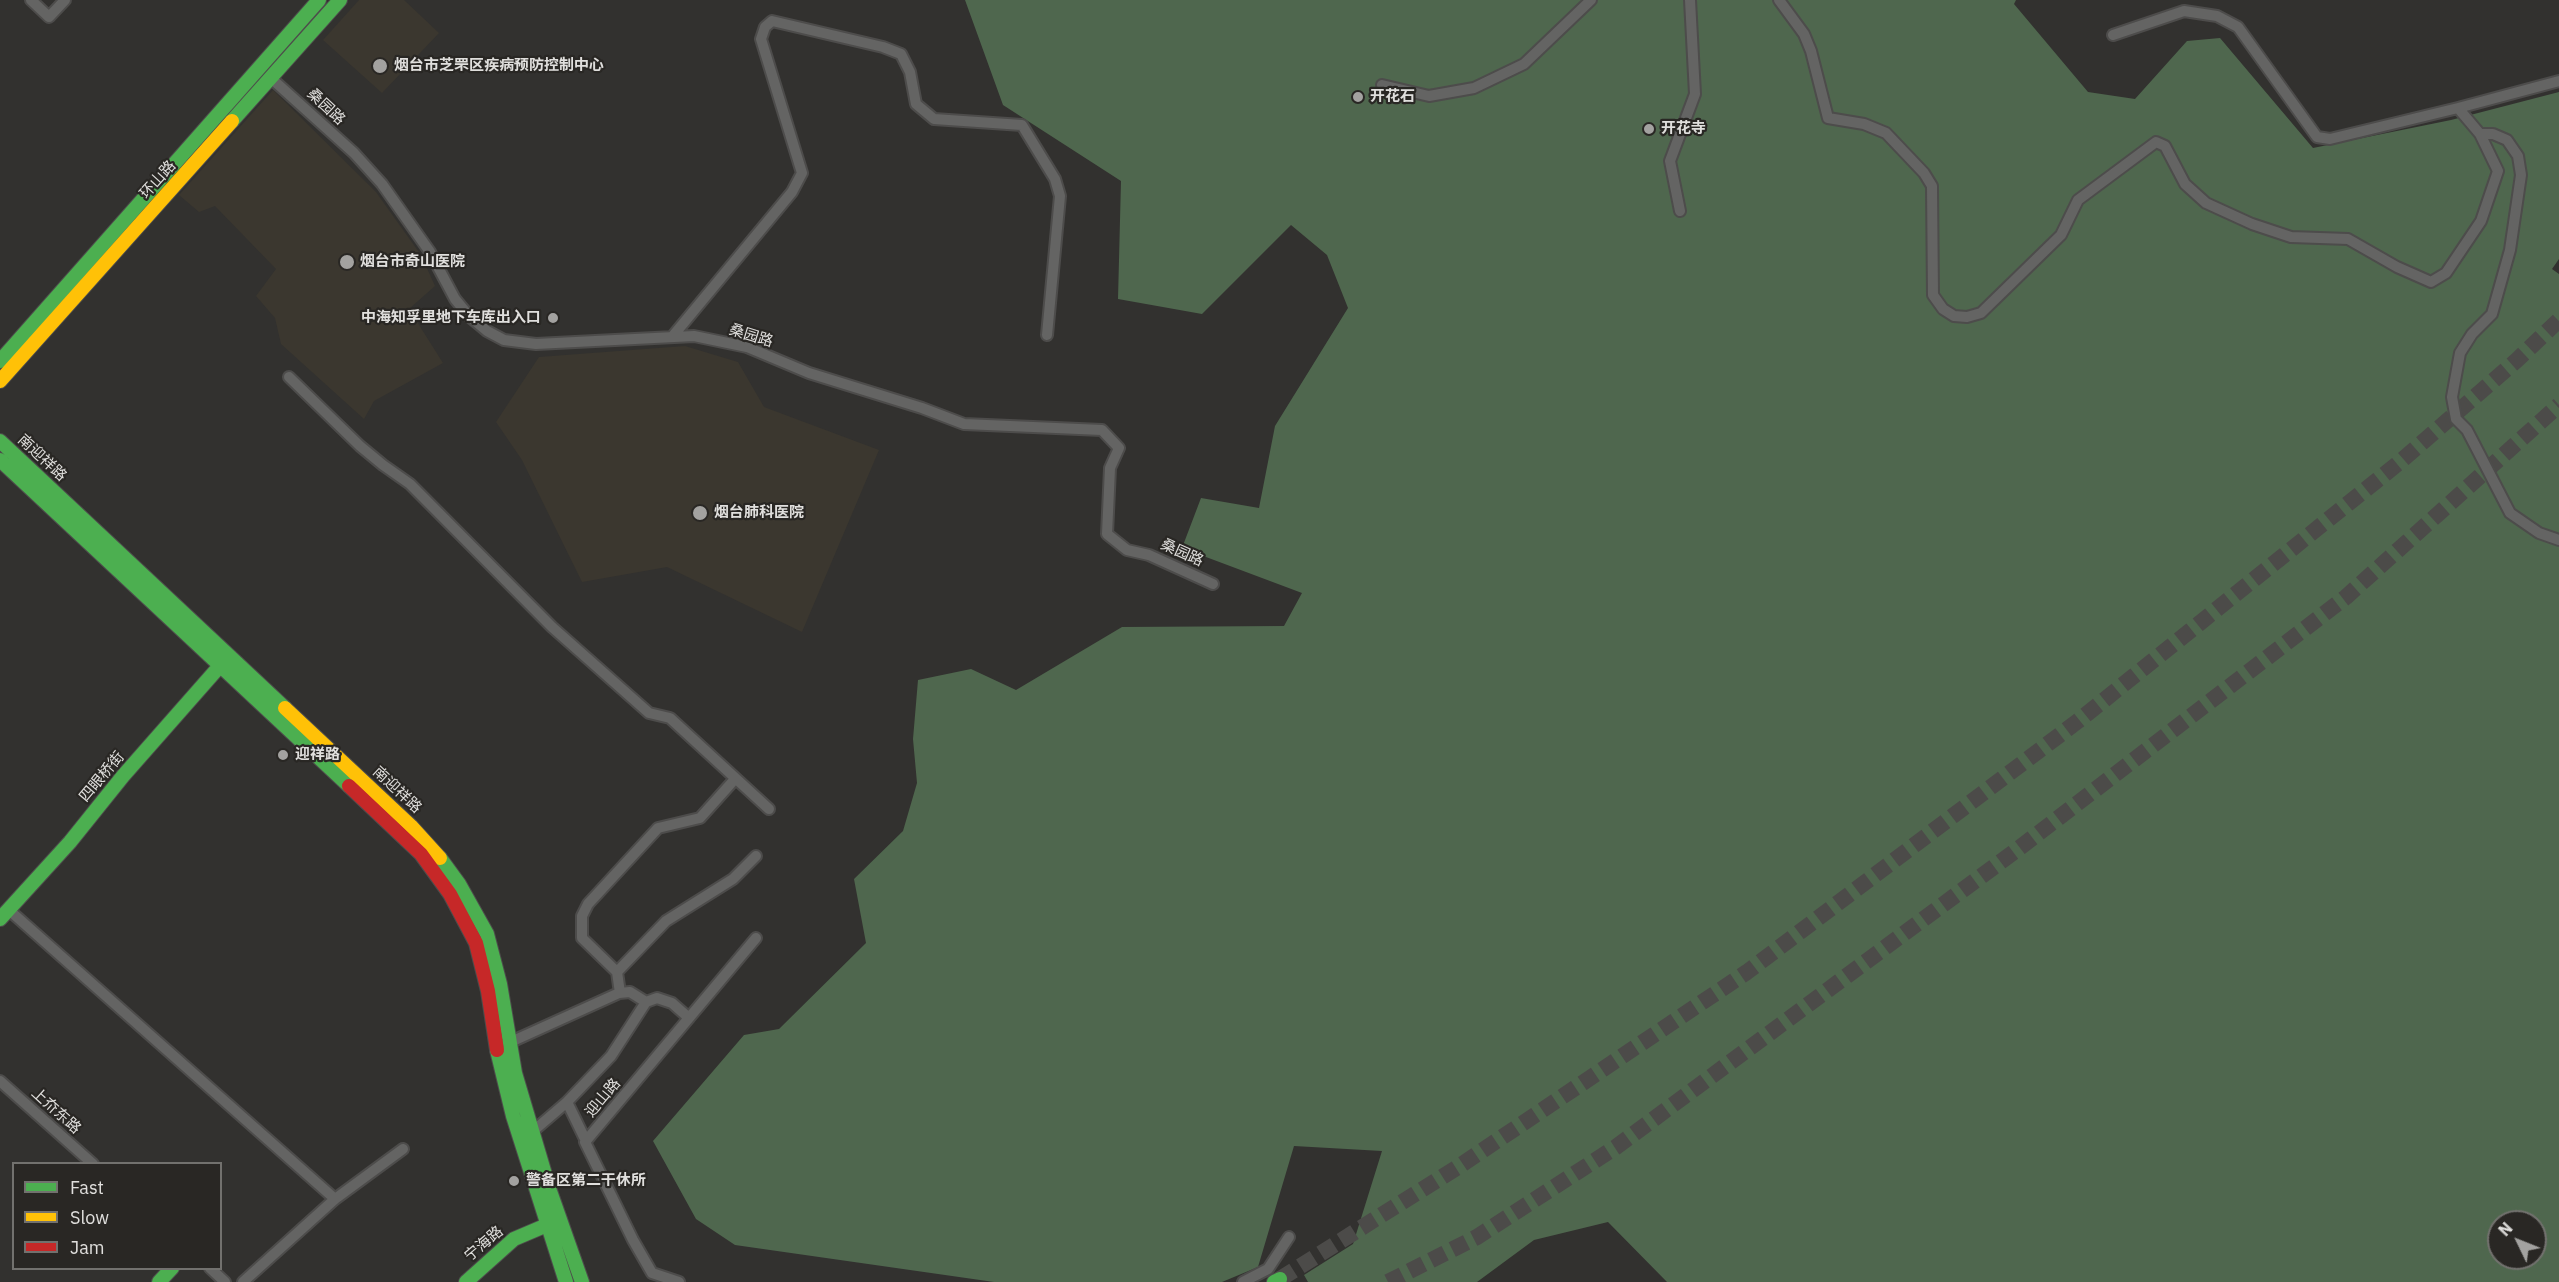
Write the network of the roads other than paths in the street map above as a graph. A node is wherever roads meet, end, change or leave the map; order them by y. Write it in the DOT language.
graph roads {
  1 [pos="31,0"];
  2 [pos="65,0"];
  3 [pos="319,0"];
  4 [pos="340,0"];
  5 [pos="1591,0"];
  6 [pos="1690,0"];
  7 [pos="1779,0"];
  8 [pos="2114,35"];
  9 [pos="272,78"];
  10 [pos="2559,81"];
  11 [pos="1382,85"];
  12 [pos="2458,108"];
  13 [pos="2480,134"];
  14 [pos="1680,211"];
  15 [pos="1047,334"];
  16 [pos="672,337"];
  17 [pos="0,361"];
  18 [pos="289,377"];
  19 [pos="0,381"];
  20 [pos="0,441"];
  21 [pos="0,460"];
  22 [pos="2559,540"];
  23 [pos="1213,584"];
  24 [pos="226,660"];
  25 [pos="735,778"];
  26 [pos="769,809"];
  27 [pos="756,855"];
  28 [pos="4,915"];
  29 [pos="756,938"];
  30 [pos="617,972"];
  31 [pos="620,993"];
  32 [pos="646,1002"];
  33 [pos="689,1018"];
  34 [pos="502,1046"];
  35 [pos="0,1081"];
  36 [pos="567,1102"];
  37 [pos="532,1132"];
  38 [pos="584,1137"];
  39 [pos="403,1149"];
  40 [pos="91,1162"];
  41 [pos="335,1199"];
  42 [pos="560,1220"];
  43 [pos="546,1225"];
  44 [pos="1289,1237"];
  45 [pos="171,1270"];
  46 [pos="211,1270"];
  47 [pos="159,1282"];
  48 [pos="225,1282"];
  49 [pos="243,1282"];
  50 [pos="466,1282"];
  51 [pos="566,1282"];
  52 [pos="582,1282"];
  53 [pos="679,1282"];
  54 [pos="1243,1282"];
  1 -- 2 [label="street"];
  3 -- 17 [label="main road, 环山路"];
  4 -- 9 [label="main road, 环山路"];
  5 -- 11 [label="street"];
  6 -- 14 [label="street"];
  7 -- 13 [label="street"];
  8 -- 12 [label="street"];
  9 -- 16 [label="street, 桑园路"];
  9 -- 19 [label="main road, 环山路"];
  10 -- 12 [label="street"];
  12 -- 13 [label="street"];
  13 -- 22 [label="street"];
  15 -- 16 [label="street"];
  16 -- 23 [label="street, 桑园路"];
  18 -- 25 [label="street"];
  20 -- 24 [label="main road, 南迎祥路"];
  21 -- 24 [label="main road, 南迎祥路"];
  24 -- 28 [label="main road, 四眼桥街"];
  24 -- 34 [label="main road, 南迎祥路"];
  25 -- 26 [label="street"];
  25 -- 30 [label="street"];
  27 -- 30 [label="street"];
  28 -- 41 [label="street"];
  29 -- 33 [label="street, 迎山路"];
  30 -- 31 [label="street"];
  31 -- 32 [label="street"];
  31 -- 34 [label="street"];
  32 -- 33 [label="street"];
  32 -- 36 [label="street"];
  33 -- 53 [label="street, 迎山路"];
  34 -- 37 [label="main road, 南迎祥路"];
  34 -- 43 [label="main road, 南迎祥路"];
  35 -- 40 [label="street, 上夼东路"];
  36 -- 37 [label="street"];
  36 -- 38 [label="street"];
  37 -- 42 [label="main road, 南迎祥路"];
  39 -- 41 [label="street"];
  41 -- 49 [label="street"];
  42 -- 43 [label="main road, 宁海路"];
  42 -- 52 [label="main road, 南迎祥路"];
  43 -- 50 [label="main road, 宁海路"];
  43 -- 51 [label="main road, 南迎祥路"];
  44 -- 54 [label="street"];
  45 -- 47 [label="main road"];
  46 -- 48 [label="street"];
}
